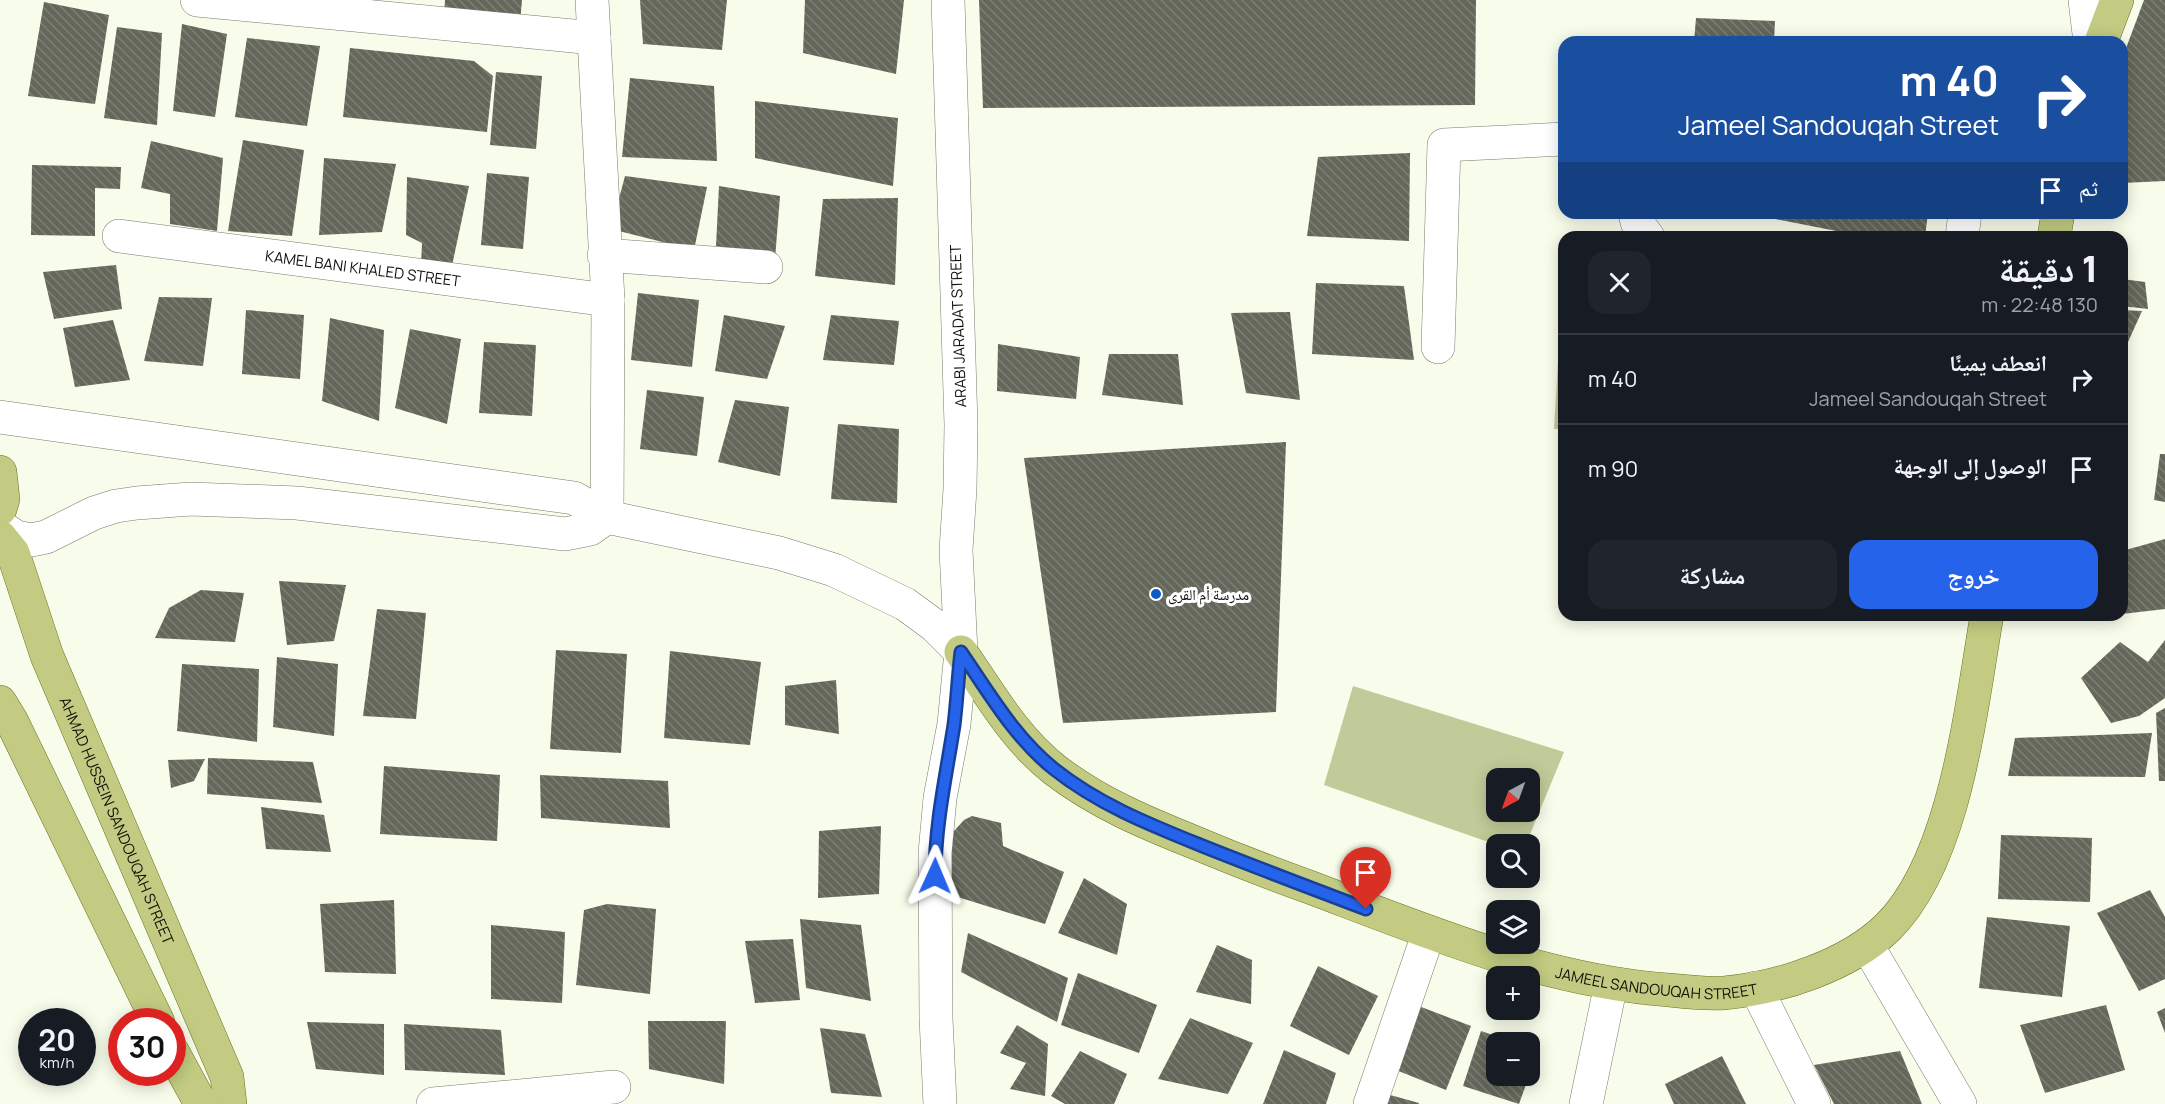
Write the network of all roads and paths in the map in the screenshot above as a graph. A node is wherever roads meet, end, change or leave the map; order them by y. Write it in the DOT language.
graph roads {
  1 [pos="197,0"];
  2 [pos="592,0"];
  3 [pos="948,0"];
  4 [pos="2085,0"];
  5 [pos="2117,0"];
  6 [pos="2089,36"];
  7 [pos="2103,36"];
  8 [pos="594,38"];
  9 [pos="1558,139"];
  10 [pos="120,236"];
  11 [pos="604,255"];
  12 [pos="766,267"];
  13 [pos="608,300"];
  14 [pos="1438,347"];
  15 [pos="0,417"];
  16 [pos="0,472"];
  17 [pos="0,509"];
  18 [pos="607,517"];
  19 [pos="0,526"];
  20 [pos="0,537"];
  21 [pos="1986,621"];
  22 [pos="961,652"];
  23 [pos="0,702"];
  24 [pos="1429,932"];
  25 [pos="1868,945"];
  26 [pos="1611,984"];
  27 [pos="1756,988"];
  28 [pos="151,1008"];
  29 [pos="186,1077"];
  30 [pos="614,1088"];
  31 [pos="201,1104"];
  32 [pos="231,1104"];
  33 [pos="434,1104"];
  34 [pos="940,1104"];
  35 [pos="1370,1104"];
  36 [pos="1586,1104"];
  37 [pos="1814,1104"];
  38 [pos="1960,1104"];
  1 -- 8 [label="street"];
  2 -- 8 [label="street"];
  3 -- 22 [label="street, ARABI JARADAT STREET"];
  4 -- 6 [label="street"];
  5 -- 7 [label="main road"];
  8 -- 11 [label="street"];
  9 -- 14 [label="street"];
  10 -- 13 [label="street, KAMEL BANI KHALED STREET"];
  11 -- 12 [label="street"];
  11 -- 13 [label="street"];
  13 -- 18 [label="street"];
  15 -- 18 [label="street"];
  16 -- 17 [label="main road"];
  18 -- 19 [label="street"];
  18 -- 22 [label="street"];
  20 -- 32 [label="main road, AHMAD HUSSEIN SANDOUQAH STREET"];
  21 -- 25 [label="main road, JAMEEL SANDOUQAH STREET"];
  22 -- 24 [label="main road, JAMEEL SANDOUQAH STREET"];
  22 -- 34 [label="street, ARABI JARADAT STREET"];
  23 -- 28 [label="main road"];
  24 -- 26 [label="main road, JAMEEL SANDOUQAH STREET"];
  24 -- 35 [label="street"];
  25 -- 27 [label="main road, JAMEEL SANDOUQAH STREET"];
  25 -- 38 [label="street"];
  26 -- 27 [label="main road, JAMEEL SANDOUQAH STREET"];
  26 -- 36 [label="street"];
  27 -- 37 [label="street"];
  29 -- 31 [label="main road"];
  30 -- 33 [label="street"];
}
